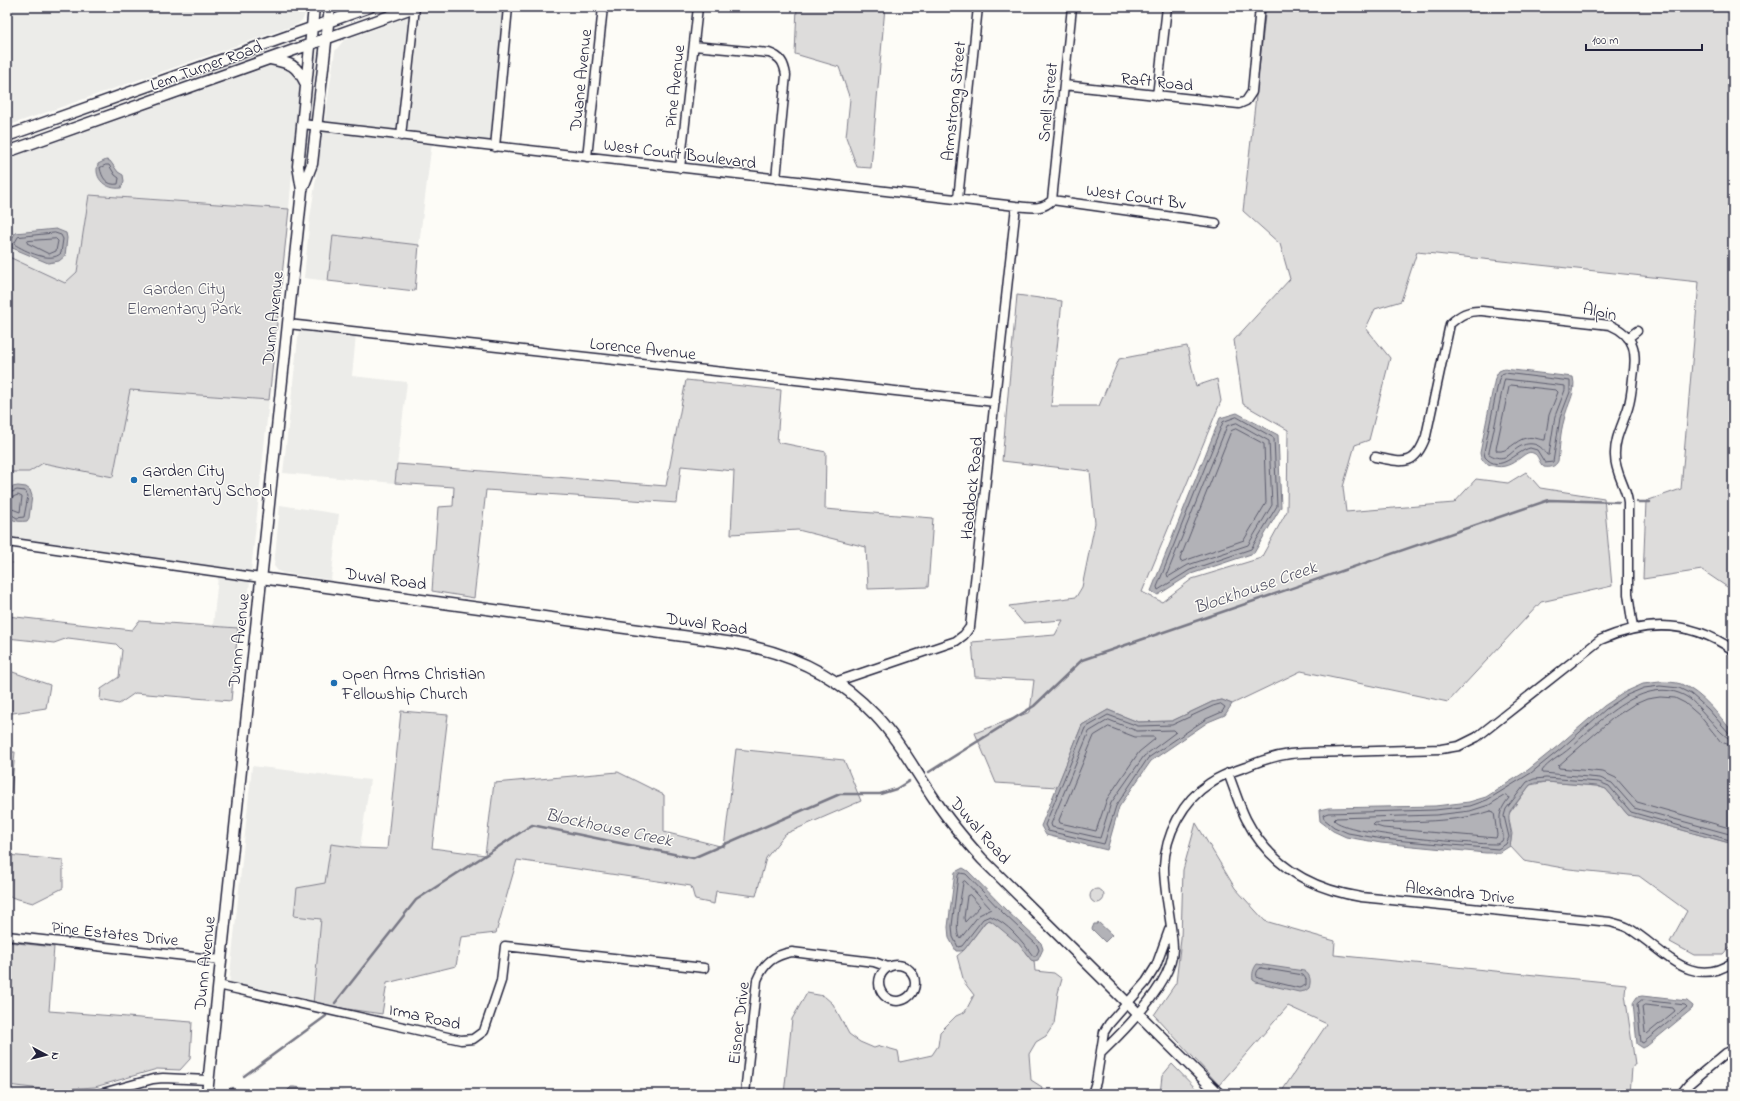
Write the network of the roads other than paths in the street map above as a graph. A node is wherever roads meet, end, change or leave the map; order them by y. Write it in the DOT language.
graph roads {
  1 [pos="314,7"];
  2 [pos="330,7"];
  3 [pos="370,7"];
  4 [pos="415,7"];
  5 [pos="508,7"];
  6 [pos="603,7"];
  7 [pos="698,7"];
  8 [pos="978,7"];
  9 [pos="1072,7"];
  10 [pos="1167,7"];
  11 [pos="1260,7"];
  12 [pos="328,22"];
  13 [pos="312,28"];
  14 [pos="326,39"];
  15 [pos="310,45"];
  16 [pos="694,46"];
  17 [pos="270,59"];
  18 [pos="306,84"];
  19 [pos="1064,85"];
  20 [pos="1157,96"];
  21 [pos="62,117"];
  22 [pos="302,124"];
  23 [pos="316,126"];
  24 [pos="67,131"];
  25 [pos="7,136"];
  26 [pos="401,136"];
  27 [pos="495,147"];
  28 [pos="7,152"];
  29 [pos="587,157"];
  30 [pos="680,168"];
  31 [pos="776,179"];
  32 [pos="302,190"];
  33 [pos="958,199"];
  34 [pos="1052,200"];
  35 [pos="1016,206"];
  36 [pos="1216,223"];
  37 [pos="288,324"];
  38 [pos="1637,331"];
  39 [pos="1628,338"];
  40 [pos="995,402"];
  41 [pos="1375,457"];
  42 [pos="7,542"];
  43 [pos="261,578"];
  44 [pos="1633,628"];
  45 [pos="1733,650"];
  46 [pos="835,682"];
  47 [pos="1228,773"];
  48 [pos="1170,925"];
  49 [pos="7,936"];
  50 [pos="220,960"];
  51 [pos="1733,962"];
  52 [pos="888,967"];
  53 [pos="704,968"];
  54 [pos="218,985"];
  55 [pos="1128,1003"];
  56 [pos="1138,1013"];
  57 [pos="1733,1050"];
  58 [pos="1101,1053"];
  59 [pos="208,1080"];
  60 [pos="99,1094"];
  61 [pos="207,1094"];
  62 [pos="745,1094"];
  63 [pos="1092,1094"];
  64 [pos="1220,1094"];
  65 [pos="1682,1094"];
  1 -- 13 [label="main road, Dunn Avenue"];
  2 -- 12 [label="main road, Dunn Avenue"];
  3 -- 12 [label="main road, Lem Turner Road"];
  4 -- 14 [label="main road, Lem Turner Road"];
  4 -- 26 [label="street"];
  5 -- 27 [label="street"];
  6 -- 29 [label="street, Duane Avenue"];
  7 -- 16 [label="street, Pine Avenue"];
  8 -- 33 [label="street, Armstrong Street"];
  9 -- 19 [label="street, Snell Street"];
  10 -- 20 [label="street"];
  11 -- 20 [label="street, Raft Road"];
  12 -- 13 [label="main road, Lem Turner Road"];
  12 -- 14 [label="main road, Dunn Avenue"];
  13 -- 15 [label="main road, Dunn Avenue"];
  13 -- 21 [label="main road, Lem Turner Road"];
  14 -- 15 [label="main road, Lem Turner Road"];
  14 -- 23 [label="main road, Dunn Avenue"];
  15 -- 17 [label="main road, Lem Turner Road"];
  15 -- 18 [label="main road, Dunn Avenue"];
  16 -- 30 [label="street, Pine Avenue"];
  16 -- 31 [label="street"];
  17 -- 18 [label="main road"];
  17 -- 24 [label="main road, Lem Turner Road"];
  18 -- 22 [label="main road, Dunn Avenue"];
  19 -- 20 [label="street, Raft Road"];
  19 -- 34 [label="street, Snell Street"];
  21 -- 24 [label="main road"];
  21 -- 25 [label="main road, Lem Turner Road"];
  22 -- 23 [label="street, West Court Boulevard"];
  22 -- 32 [label="main road, Dunn Avenue"];
  23 -- 26 [label="street, West Court Boulevard"];
  23 -- 32 [label="main road, Dunn Avenue"];
  24 -- 28 [label="main road, Lem Turner Road"];
  26 -- 27 [label="street, West Court Boulevard"];
  27 -- 29 [label="street, West Court Boulevard"];
  29 -- 30 [label="street, West Court Boulevard"];
  30 -- 31 [label="street, West Court Boulevard"];
  31 -- 33 [label="street, West Court Boulevard"];
  32 -- 37 [label="main road, Dunn Avenue"];
  33 -- 35 [label="street, West Court Boulevard"];
  34 -- 35 [label="street, West Court Boulevard"];
  34 -- 36 [label="street, West Court Bv"];
  35 -- 40 [label="street, Haddock Road"];
  37 -- 40 [label="street, Lorence Avenue"];
  37 -- 43 [label="main road, Dunn Avenue"];
  38 -- 39 [label="street"];
  39 -- 41 [label="street, Alpin"];
  39 -- 44 [label="street, Alpin"];
  40 -- 46 [label="street, Haddock Road"];
  42 -- 43 [label="street, Duval Road"];
  43 -- 46 [label="main road, Duval Road"];
  43 -- 50 [label="main road, Dunn Avenue"];
  44 -- 45 [label="street"];
  44 -- 47 [label="street"];
  46 -- 55 [label="main road, Duval Road"];
  47 -- 48 [label="street"];
  47 -- 51 [label="street, Alexandra Drive"];
  48 -- 55 [label="street"];
  48 -- 56 [label="street"];
  49 -- 50 [label="street, Pine Estates Drive"];
  50 -- 54 [label="main road, Dunn Avenue"];
  52 -- 52 [label="street, Eisner Drive"];
  52 -- 62 [label="street, Eisner Drive"];
  53 -- 54 [label="street, Irma Road"];
  54 -- 59 [label="main road, Dunn Avenue"];
  55 -- 56 [label="main road, Duval Road"];
  55 -- 58 [label="street"];
  56 -- 58 [label="street"];
  56 -- 64 [label="main road, Duval Road"];
  57 -- 65 [label="street"];
  58 -- 63 [label="street"];
  59 -- 60 [label="street"];
  59 -- 61 [label="main road, Dunn Avenue"];
}
